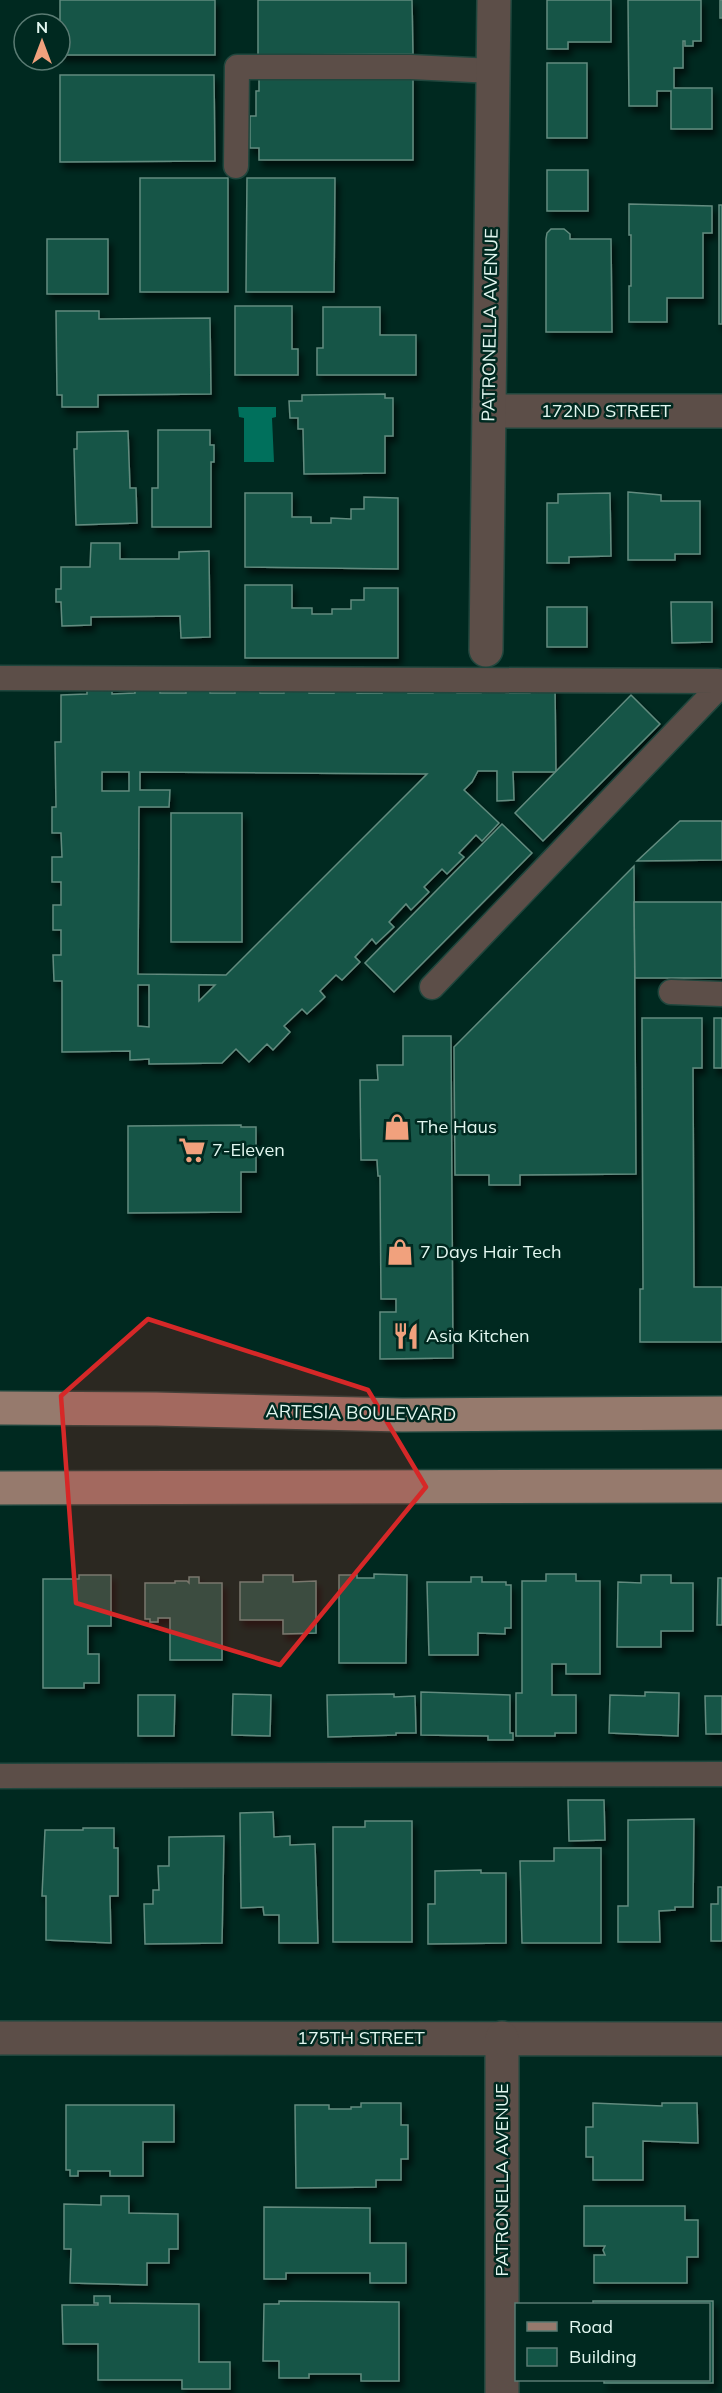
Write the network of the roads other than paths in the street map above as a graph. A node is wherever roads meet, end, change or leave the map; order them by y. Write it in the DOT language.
graph roads {
  1 [pos="494,0"];
  2 [pos="493,71"];
  3 [pos="236,166"];
  4 [pos="489,411"];
  5 [pos="722,411"];
  6 [pos="486,650"];
  7 [pos="0,678"];
  8 [pos="432,987"];
  9 [pos="671,992"];
  10 [pos="722,994"];
  11 [pos="0,1408"];
  12 [pos="722,1413"];
  13 [pos="722,1486"];
  14 [pos="0,1488"];
  15 [pos="722,1774"];
  16 [pos="0,1776"];
  17 [pos="0,2038"];
  18 [pos="502,2038"];
  19 [pos="722,2039"];
  20 [pos="502,2393"];
  1 -- 2 [label="street, PATRONELLA AVENUE"];
  2 -- 3 [label="lane"];
  2 -- 4 [label="street, PATRONELLA AVENUE"];
  4 -- 5 [label="street, 172ND STREET"];
  4 -- 6 [label="street, PATRONELLA AVENUE"];
  7 -- 8 [label="lane"];
  9 -- 10 [label="lane"];
  11 -- 12 [label="main road, ARTESIA BOULEVARD"];
  13 -- 14 [label="main road"];
  15 -- 16 [label="lane"];
  17 -- 18 [label="street, 175TH STREET"];
  18 -- 19 [label="street, 175TH STREET"];
  18 -- 20 [label="street, PATRONELLA AVENUE"];
}
